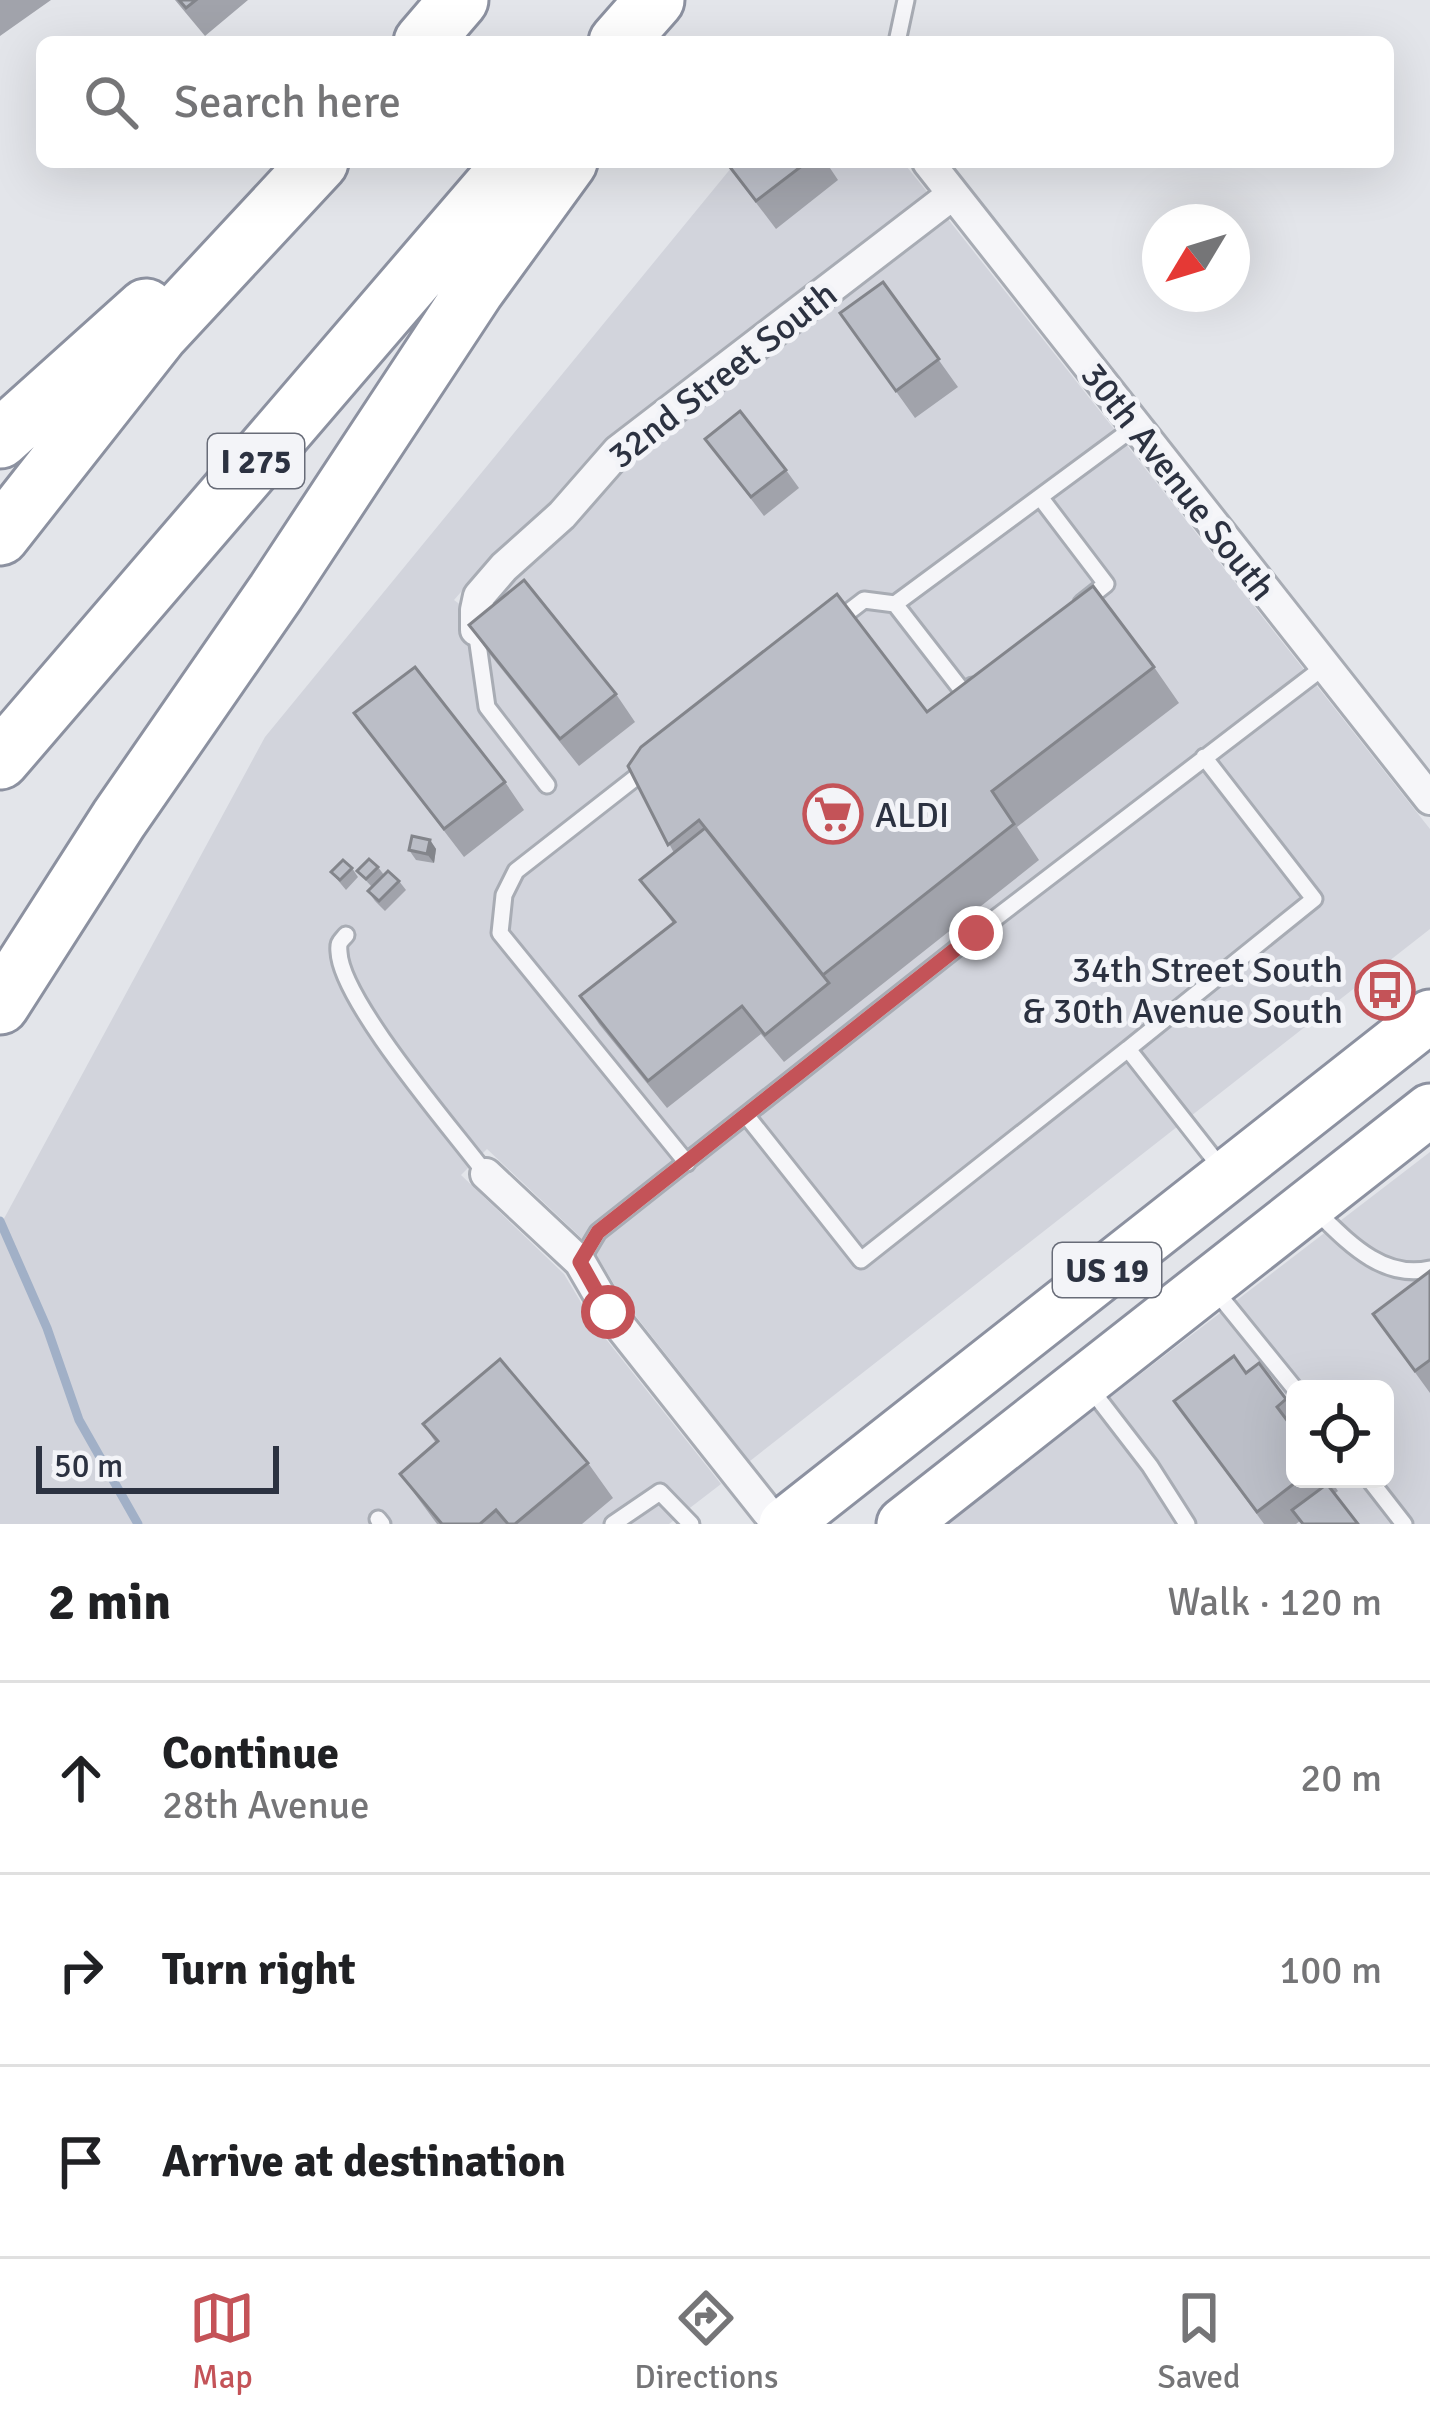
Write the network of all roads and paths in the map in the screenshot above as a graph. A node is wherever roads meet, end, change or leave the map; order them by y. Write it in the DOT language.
graph roads {
  1 [pos="460,0"];
  2 [pos="655,0"];
  3 [pos="685,0"];
  4 [pos="906,0"];
  5 [pos="428,36"];
  6 [pos="623,36"];
  7 [pos="659,36"];
  8 [pos="898,36"];
  9 [pos="314,168"];
  10 [pos="314,168"];
  11 [pos="509,168"];
  12 [pos="564,168"];
  13 [pos="936,168"];
  14 [pos="953,194"];
  15 [pos="1136,426"];
  16 [pos="0,439"];
  17 [pos="1040,497"];
  18 [pos="0,536"];
  19 [pos="895,604"];
  20 [pos="1071,611"];
  21 [pos="827,628"];
  22 [pos="476,630"];
  23 [pos="1325,666"];
  24 [pos="982,679"];
  25 [pos="665,754"];
  26 [pos="1204,757"];
  27 [pos="0,760"];
  28 [pos="547,785"];
  29 [pos="1430,799"];
  30 [pos="346,935"];
  31 [pos="0,1005"];
  32 [pos="1430,1016"];
  33 [pos="1128,1049"];
  34 [pos="1430,1110"];
  35 [pos="746,1115"];
  36 [pos="687,1162"];
  37 [pos="486,1174"];
  38 [pos="1227,1176"];
  39 [pos="1310,1204"];
  40 [pos="580,1262"];
  41 [pos="1430,1269"];
  42 [pos="1210,1283"];
  43 [pos="1288,1380"];
  44 [pos="1085,1381"];
  45 [pos="1376,1488"];
  46 [pos="614,1524"];
  47 [pos="691,1524"];
  48 [pos="781,1524"];
  49 [pos="903,1524"];
  50 [pos="1187,1524"];
  51 [pos="1404,1524"];
  1 -- 5 [label="highway"];
  2 -- 6 [label="highway"];
  3 -- 7 [label="highway"];
  4 -- 8 [label="lane"];
  9 -- 16 [label="highway"];
  10 -- 18 [label="highway"];
  11 -- 27 [label="highway, I 275"];
  12 -- 31 [label="highway"];
  13 -- 14 [label="street, 30th Avenue South"];
  14 -- 15 [label="street, 30th Avenue South"];
  14 -- 22 [label="street, 32nd Street South"];
  15 -- 17 [label="lane"];
  15 -- 23 [label="street, 30th Avenue South"];
  17 -- 19 [label="lane"];
  17 -- 20 [label="lane"];
  19 -- 21 [label="lane"];
  19 -- 24 [label="lane"];
  22 -- 28 [label="lane"];
  23 -- 26 [label="lane"];
  23 -- 29 [label="street, 30th Avenue South"];
  25 -- 36 [label="lane"];
  26 -- 33 [label="lane"];
  26 -- 35 [label="lane"];
  30 -- 37 [label="lane"];
  32 -- 38 [label="highway, US 19"];
  33 -- 35 [label="lane"];
  33 -- 38 [label="lane"];
  34 -- 39 [label="highway, US 19"];
  35 -- 36 [label="lane"];
  36 -- 40 [label="lane"];
  37 -- 40 [label="street"];
  38 -- 48 [label="highway, US 19"];
  39 -- 41 [label="lane"];
  39 -- 42 [label="highway, US 19"];
  40 -- 48 [label="street"];
  42 -- 43 [label="lane"];
  42 -- 44 [label="highway, US 19"];
  44 -- 49 [label="highway, US 19"];
  44 -- 50 [label="lane"];
  45 -- 51 [label="lane"];
  46 -- 47 [label="lane"];
}
